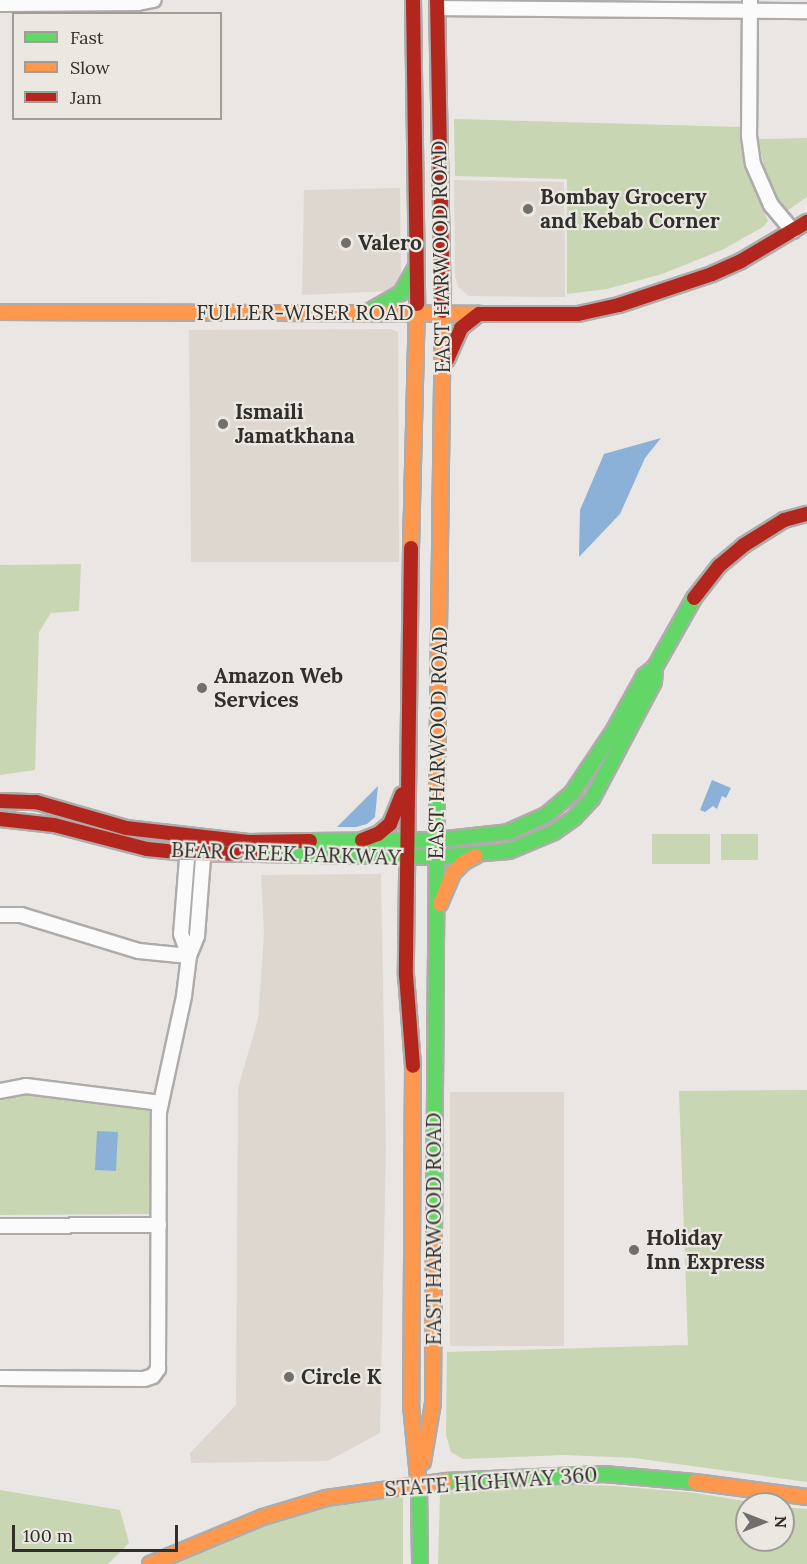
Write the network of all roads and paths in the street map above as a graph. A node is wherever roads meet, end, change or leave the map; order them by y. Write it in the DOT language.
graph roads {
  1 [pos="154,0"];
  2 [pos="413,0"];
  3 [pos="23,2"];
  4 [pos="0,4"];
  5 [pos="437,4"];
  6 [pos="750,5"];
  7 [pos="807,11"];
  8 [pos="807,222"];
  9 [pos="793,231"];
  10 [pos="416,265"];
  11 [pos="0,312"];
  12 [pos="366,314"];
  13 [pos="417,314"];
  14 [pos="443,314"];
  15 [pos="479,314"];
  16 [pos="442,373"];
  17 [pos="415,491"];
  18 [pos="441,492"];
  19 [pos="807,514"];
  20 [pos="655,668"];
  21 [pos="409,745"];
  22 [pos="0,801"];
  23 [pos="0,819"];
  24 [pos="189,836"];
  25 [pos="205,838"];
  26 [pos="436,840"];
  27 [pos="408,841"];
  28 [pos="356,842"];
  29 [pos="187,853"];
  30 [pos="203,853"];
  31 [pos="476,856"];
  32 [pos="408,858"];
  33 [pos="436,858"];
  34 [pos="0,915"];
  35 [pos="436,917"];
  36 [pos="189,956"];
  37 [pos="0,1091"];
  38 [pos="161,1103"];
  39 [pos="434,1183"];
  40 [pos="412,1184"];
  41 [pos="159,1225"];
  42 [pos="0,1226"];
  43 [pos="0,1378"];
  44 [pos="419,1484"];
  45 [pos="807,1497"];
  46 [pos="150,1564"];
  47 [pos="420,1564"];
  1 -- 3 [label="street"];
  2 -- 10 [label="main road, EAST HARWOOD ROAD"];
  3 -- 4 [label="street"];
  5 -- 6 [label="street"];
  5 -- 14 [label="main road, EAST HARWOOD ROAD"];
  6 -- 7 [label="street"];
  6 -- 9 [label="street"];
  8 -- 9 [label="main road, FULLER-WISER ROAD"];
  9 -- 15 [label="main road, FULLER-WISER ROAD"];
  10 -- 12 [label="main road"];
  10 -- 13 [label="main road, EAST HARWOOD ROAD"];
  11 -- 12 [label="main road, FULLER-WISER ROAD"];
  12 -- 13 [label="main road, FULLER-WISER ROAD"];
  13 -- 14 [label="main road, FULLER-WISER ROAD"];
  13 -- 17 [label="main road, EAST HARWOOD ROAD"];
  14 -- 15 [label="main road, FULLER-WISER ROAD"];
  14 -- 16 [label="main road, EAST HARWOOD ROAD"];
  15 -- 16 [label="main road"];
  16 -- 18 [label="main road, EAST HARWOOD ROAD"];
  17 -- 18 [label="main road"];
  17 -- 21 [label="main road, EAST HARWOOD ROAD"];
  18 -- 26 [label="main road, EAST HARWOOD ROAD"];
  19 -- 20 [label="main road, BEAR CREEK PARKWAY"];
  20 -- 26 [label="main road, BEAR CREEK PARKWAY"];
  20 -- 31 [label="main road, BEAR CREEK PARKWAY"];
  21 -- 27 [label="main road, EAST HARWOOD ROAD"];
  21 -- 28 [label="main road"];
  22 -- 24 [label="main road, BEAR CREEK PARKWAY"];
  23 -- 29 [label="main road, BEAR CREEK PARKWAY"];
  24 -- 25 [label="main road, BEAR CREEK PARKWAY"];
  24 -- 29 [label="street"];
  25 -- 28 [label="main road, BEAR CREEK PARKWAY"];
  25 -- 30 [label="street"];
  26 -- 27 [label="main road, BEAR CREEK PARKWAY"];
  26 -- 33 [label="main road, EAST HARWOOD ROAD"];
  27 -- 28 [label="main road, BEAR CREEK PARKWAY"];
  27 -- 32 [label="main road, EAST HARWOOD ROAD"];
  29 -- 30 [label="main road, BEAR CREEK PARKWAY"];
  29 -- 36 [label="street"];
  30 -- 32 [label="main road, BEAR CREEK PARKWAY"];
  30 -- 36 [label="street"];
  31 -- 33 [label="main road, BEAR CREEK PARKWAY"];
  31 -- 35 [label="main road"];
  32 -- 33 [label="main road, BEAR CREEK PARKWAY"];
  32 -- 40 [label="main road, EAST HARWOOD ROAD"];
  33 -- 35 [label="main road, EAST HARWOOD ROAD"];
  34 -- 36 [label="street"];
  35 -- 39 [label="main road, EAST HARWOOD ROAD"];
  36 -- 38 [label="street"];
  37 -- 38 [label="street"];
  38 -- 41 [label="street"];
  39 -- 40 [label="main road"];
  39 -- 44 [label="main road, EAST HARWOOD ROAD"];
  40 -- 44 [label="main road, EAST HARWOOD ROAD"];
  41 -- 42 [label="street"];
  41 -- 43 [label="street"];
  44 -- 45 [label="main road, STATE HIGHWAY 360"];
  44 -- 46 [label="main road, STATE HIGHWAY 360"];
  44 -- 47 [label="main road, EAST HARWOOD ROAD"];
}
